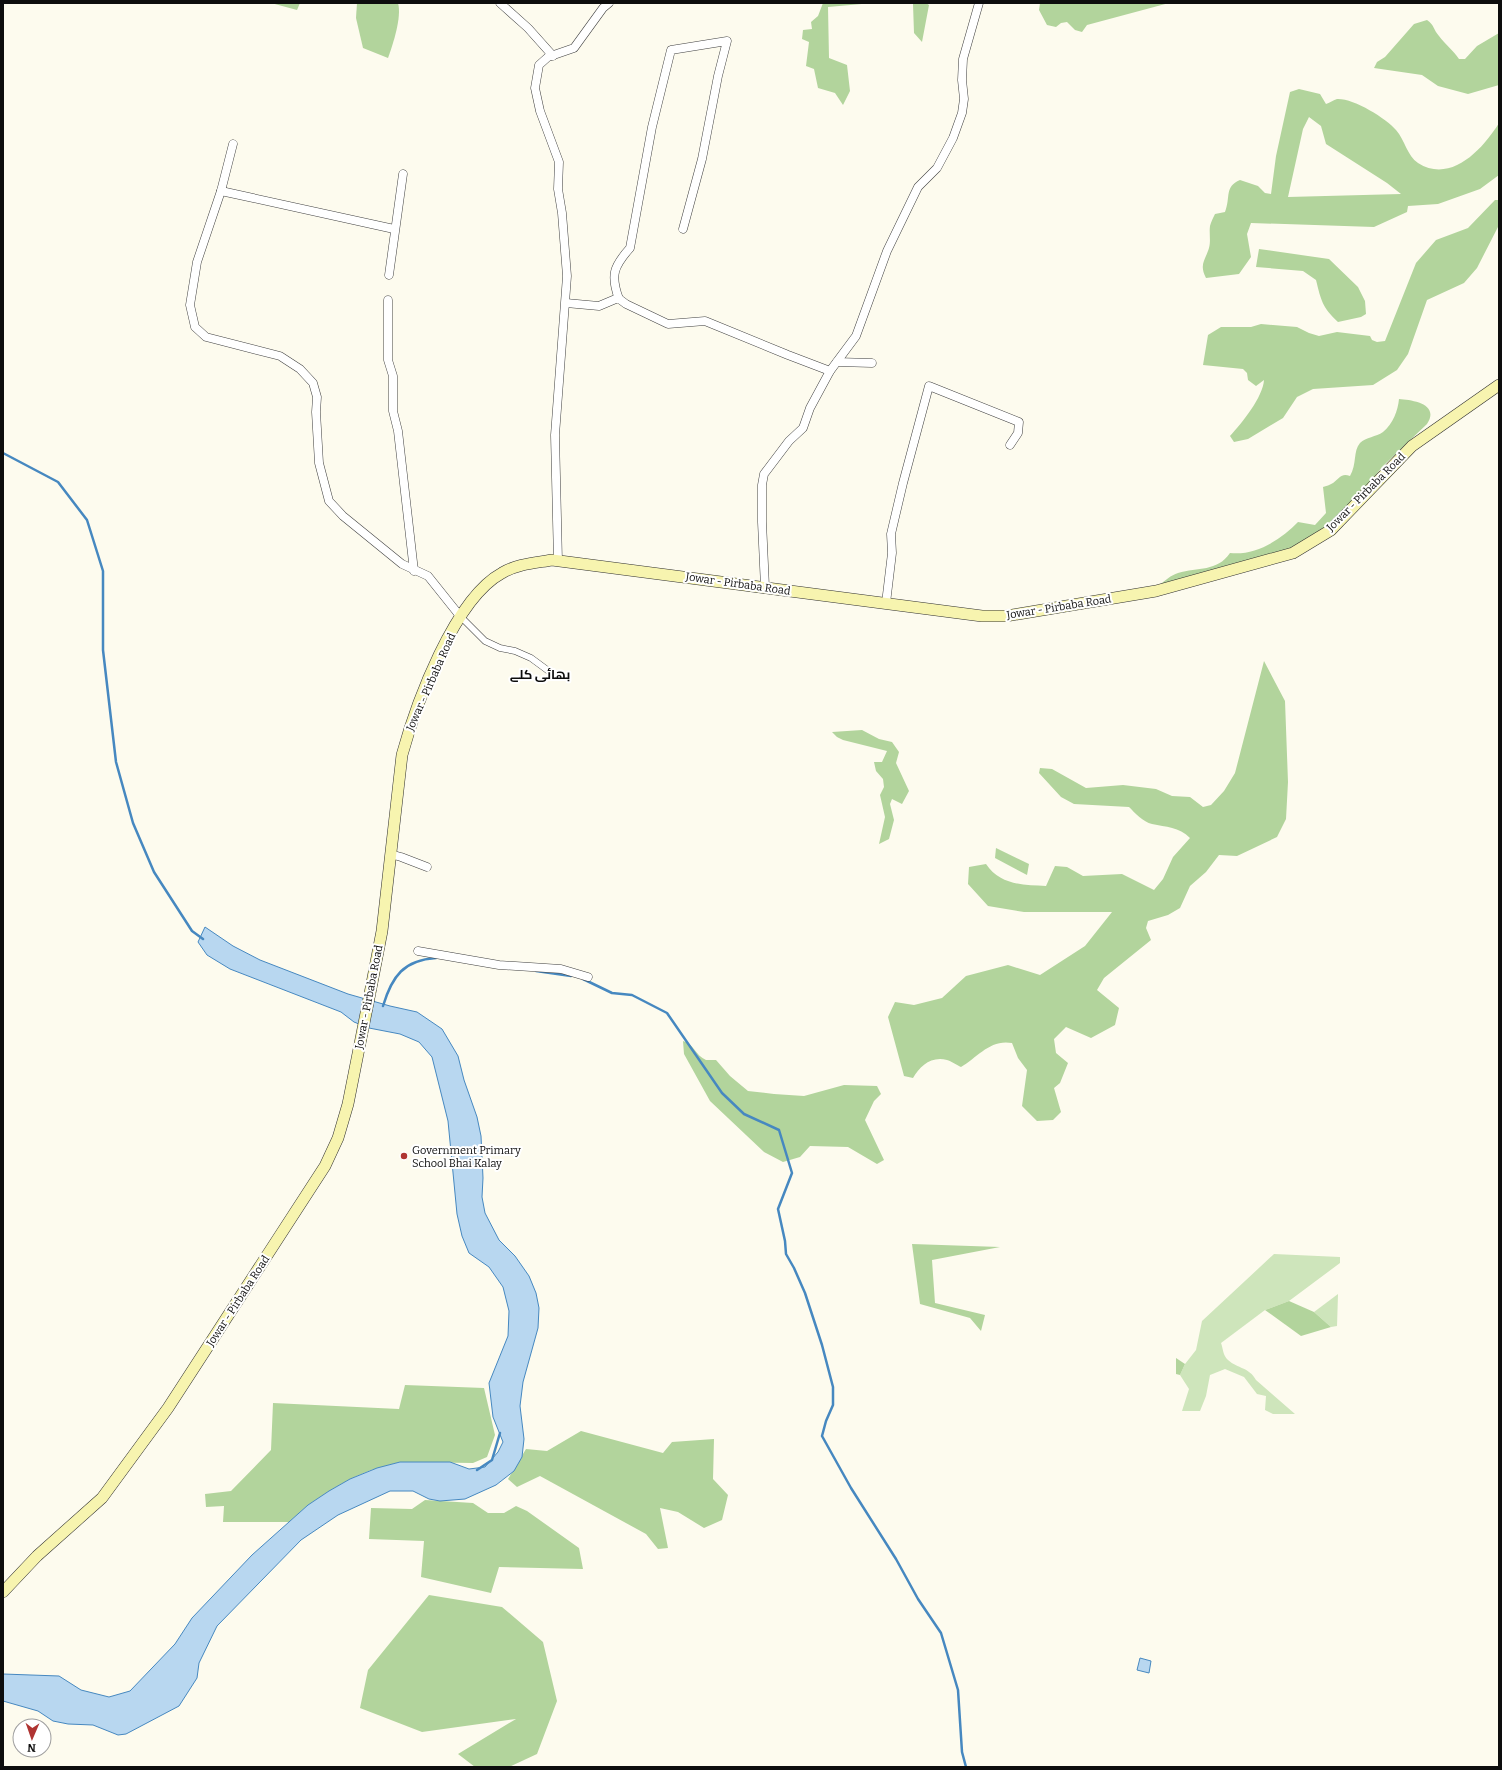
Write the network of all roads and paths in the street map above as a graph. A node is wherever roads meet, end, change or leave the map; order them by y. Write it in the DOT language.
graph roads {
  1 [pos="500,3"];
  2 [pos="609,3"];
  3 [pos="979,3"];
  4 [pos="553,56"];
  5 [pos="233,144"];
  6 [pos="403,174"];
  7 [pos="221,191"];
  8 [pos="394,229"];
  9 [pos="683,229"];
  10 [pos="389,275"];
  11 [pos="619,299"];
  12 [pos="388,300"];
  13 [pos="566,303"];
  14 [pos="837,362"];
  15 [pos="872,363"];
  16 [pos="830,370"];
  17 [pos="1499,386"];
  18 [pos="1010,445"];
  19 [pos="558,561"];
  20 [pos="414,571"];
  21 [pos="765,587"];
  22 [pos="886,603"];
  23 [pos="460,616"];
  24 [pos="550,672"];
  25 [pos="390,854"];
  26 [pos="427,867"];
  27 [pos="418,951"];
  28 [pos="588,977"];
  29 [pos="3,1592"];
  1 -- 4 [label="street"];
  2 -- 4 [label="street"];
  3 -- 14 [label="street"];
  4 -- 13 [label="street"];
  5 -- 7 [label="street"];
  6 -- 8 [label="street"];
  7 -- 8 [label="street"];
  7 -- 20 [label="street"];
  8 -- 10 [label="street"];
  9 -- 11 [label="street"];
  11 -- 13 [label="street"];
  11 -- 16 [label="street"];
  12 -- 20 [label="street"];
  13 -- 19 [label="street"];
  14 -- 15 [label="street"];
  14 -- 16 [label="street"];
  16 -- 21 [label="street"];
  17 -- 22 [label="main road, Jowar - Pirbaba Road"];
  18 -- 22 [label="street"];
  19 -- 21 [label="main road, Jowar - Pirbaba Road"];
  19 -- 23 [label="main road, Jowar - Pirbaba Road"];
  20 -- 23 [label="street"];
  21 -- 22 [label="main road, Jowar - Pirbaba Road"];
  23 -- 24 [label="street"];
  23 -- 25 [label="main road, Jowar - Pirbaba Road"];
  25 -- 26 [label="street"];
  25 -- 29 [label="main road, Jowar - Pirbaba Road"];
  27 -- 28 [label="street"];
}
